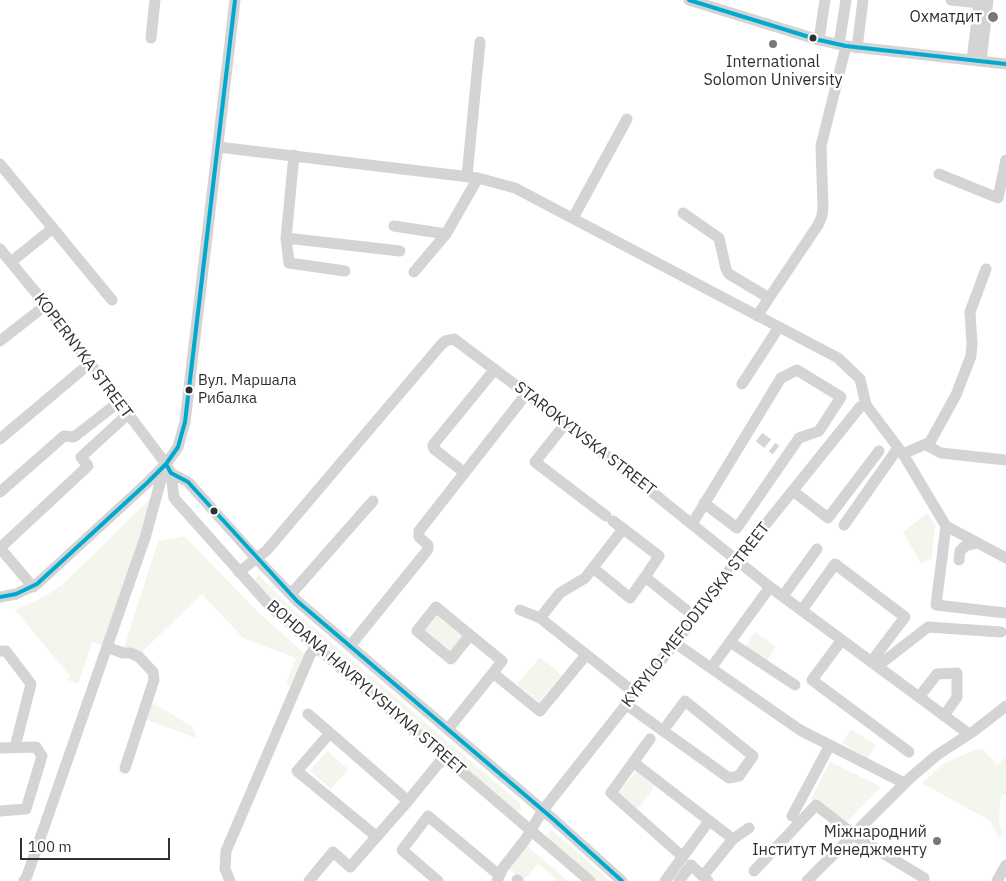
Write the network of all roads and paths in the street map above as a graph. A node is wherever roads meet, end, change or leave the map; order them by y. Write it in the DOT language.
graph roads {
  1 [pos="155,0"];
  2 [pos="235,0"];
  3 [pos="688,0"];
  4 [pos="825,0"];
  5 [pos="846,0"];
  6 [pos="863,0"];
  7 [pos="951,0"];
  8 [pos="988,0"];
  9 [pos="150,38"];
  10 [pos="819,40"];
  11 [pos="480,42"];
  12 [pos="847,46"];
  13 [pos="976,61"];
  14 [pos="1006,64"];
  15 [pos="627,119"];
  16 [pos="218,147"];
  17 [pos="294,155"];
  18 [pos="1006,160"];
  19 [pos="0,164"];
  20 [pos="939,174"];
  21 [pos="473,177"];
  22 [pos="683,214"];
  23 [pos="573,218"];
  24 [pos="394,226"];
  25 [pos="53,228"];
  26 [pos="446,234"];
  27 [pos="286,238"];
  28 [pos="0,248"];
  29 [pos="400,252"];
  30 [pos="11,262"];
  31 [pos="986,269"];
  32 [pos="346,271"];
  33 [pos="414,272"];
  34 [pos="769,298"];
  35 [pos="112,300"];
  36 [pos="46,305"];
  37 [pos="757,316"];
  38 [pos="779,327"];
  39 [pos="0,341"];
  40 [pos="89,364"];
  41 [pos="495,369"];
  42 [pos="742,384"];
  43 [pos="527,393"];
  44 [pos="119,402"];
  45 [pos="866,405"];
  46 [pos="128,414"];
  47 [pos="566,423"];
  48 [pos="0,439"];
  49 [pos="926,445"];
  50 [pos="879,451"];
  51 [pos="901,451"];
  52 [pos="1006,460"];
  53 [pos="168,468"];
  54 [pos="464,473"];
  55 [pos="793,491"];
  56 [pos="0,492"];
  57 [pos="373,501"];
  58 [pos="704,504"];
  59 [pos="692,524"];
  60 [pos="844,525"];
  61 [pos="946,526"];
  62 [pos="623,529"];
  63 [pos="977,543"];
  64 [pos="817,549"];
  65 [pos="1006,558"];
  66 [pos="257,559"];
  67 [pos="737,560"];
  68 [pos="959,560"];
  69 [pos="593,568"];
  70 [pos="239,572"];
  71 [pos="645,577"];
  72 [pos="33,587"];
  73 [pos="770,587"];
  74 [pos="290,594"];
  75 [pos="783,596"];
  76 [pos="0,597"];
  77 [pos="520,610"];
  78 [pos="802,610"];
  79 [pos="1006,612"];
  80 [pos="695,616"];
  81 [pos="540,618"];
  82 [pos="1001,632"];
  83 [pos="470,635"];
  84 [pos="841,640"];
  85 [pos="730,642"];
  86 [pos="675,643"];
  87 [pos="350,646"];
  88 [pos="107,647"];
  89 [pos="316,647"];
  90 [pos="0,651"];
  91 [pos="586,655"];
  92 [pos="875,665"];
  93 [pos="710,668"];
  94 [pos="493,673"];
  95 [pos="795,685"];
  96 [pos="635,693"];
  97 [pos="919,697"];
  98 [pos="627,705"];
  99 [pos="1006,706"];
  100 [pos="308,714"];
  101 [pos="944,716"];
  102 [pos="668,724"];
  103 [pos="448,729"];
  104 [pos="330,732"];
  105 [pos="969,734"];
  106 [pos="650,739"];
  107 [pos="830,745"];
  108 [pos="15,747"];
  109 [pos="0,748"];
  110 [pos="909,752"];
  111 [pos="446,758"];
  112 [pos="633,762"];
  113 [pos="125,768"];
  114 [pos="904,783"];
  115 [pos="408,801"];
  116 [pos="543,810"];
  117 [pos="0,811"];
  118 [pos="792,816"];
  119 [pos="709,821"];
  120 [pos="750,828"];
  121 [pos="530,830"];
  122 [pos="852,834"];
  123 [pos="377,838"];
  124 [pos="733,839"];
  125 [pos="682,858"];
  126 [pos="1006,866"];
  127 [pos="754,871"];
  128 [pos="498,878"];
  129 [pos="706,878"];
  130 [pos="924,878"];
  131 [pos="24,881"];
  132 [pos="230,881"];
  133 [pos="309,881"];
  134 [pos="438,881"];
  135 [pos="590,881"];
  136 [pos="622,881"];
  137 [pos="665,881"];
  138 [pos="679,881"];
  139 [pos="807,881"];
  140 [pos="996,881"];
  1 -- 9 [label="street"];
  2 -- 16 [label="street"];
  3 -- 10 [label="street"];
  4 -- 10 [label="street"];
  5 -- 12 [label="street"];
  6 -- 12 [label="street"];
  7 -- 13 [label="street"];
  8 -- 13 [label="street"];
  10 -- 12 [label="street"];
  11 -- 21 [label="street"];
  12 -- 13 [label="street"];
  12 -- 34 [label="street"];
  13 -- 14 [label="street"];
  15 -- 23 [label="street"];
  16 -- 17 [label="street"];
  16 -- 53 [label="street"];
  17 -- 21 [label="street"];
  17 -- 27 [label="street"];
  18 -- 20 [label="street"];
  19 -- 25 [label="street"];
  21 -- 23 [label="street"];
  21 -- 26 [label="street"];
  22 -- 34 [label="street"];
  23 -- 37 [label="street"];
  24 -- 26 [label="street"];
  25 -- 30 [label="street"];
  25 -- 35 [label="street"];
  26 -- 33 [label="street"];
  27 -- 29 [label="street"];
  27 -- 32 [label="street"];
  28 -- 30 [label="street, KOPERNYKA STREET"];
  30 -- 36 [label="street, KOPERNYKA STREET"];
  31 -- 49 [label="street"];
  34 -- 37 [label="street"];
  36 -- 39 [label="street"];
  36 -- 40 [label="street, KOPERNYKA STREET"];
  37 -- 38 [label="street"];
  38 -- 42 [label="street"];
  38 -- 45 [label="street"];
  40 -- 44 [label="street, KOPERNYKA STREET"];
  40 -- 48 [label="street"];
  41 -- 43 [label="street, STAROKYIVSKA STREET"];
  41 -- 54 [label="street"];
  41 -- 66 [label="street, STAROKYIVSKA STREET"];
  43 -- 47 [label="street, STAROKYIVSKA STREET"];
  43 -- 54 [label="street"];
  44 -- 46 [label="street, KOPERNYKA STREET"];
  44 -- 56 [label="street"];
  45 -- 51 [label="street"];
  45 -- 55 [label="street, KYRYLO-MEFODIIVSKA STREET"];
  46 -- 53 [label="street, KOPERNYKA STREET"];
  46 -- 72 [label="street"];
  47 -- 59 [label="street, STAROKYIVSKA STREET"];
  47 -- 62 [label="street"];
  49 -- 51 [label="street"];
  49 -- 52 [label="street"];
  50 -- 55 [label="street"];
  51 -- 60 [label="street"];
  51 -- 61 [label="street"];
  53 -- 66 [label="street, BOHDANA HAVRYLYSHYNA STREET"];
  53 -- 70 [label="street, BOHDANA HAVRYLYSHYNA STREET"];
  53 -- 72 [label="street"];
  53 -- 88 [label="street"];
  54 -- 87 [label="street"];
  55 -- 67 [label="street, KYRYLO-MEFODIIVSKA STREET"];
  57 -- 74 [label="street"];
  58 -- 58 [label="street"];
  58 -- 59 [label="street"];
  59 -- 67 [label="street, STAROKYIVSKA STREET"];
  61 -- 63 [label="street"];
  61 -- 79 [label="street"];
  62 -- 69 [label="street"];
  62 -- 71 [label="street"];
  63 -- 65 [label="street"];
  63 -- 68 [label="street"];
  64 -- 75 [label="street"];
  66 -- 70 [label="street, STAROKYIVSKA STREET"];
  66 -- 74 [label="street, BOHDANA HAVRYLYSHYNA STREET"];
  67 -- 73 [label="street, STAROKYIVSKA STREET"];
  67 -- 80 [label="street, KYRYLO-MEFODIIVSKA STREET"];
  69 -- 71 [label="street"];
  69 -- 81 [label="street"];
  70 -- 89 [label="street, BOHDANA HAVRYLYSHYNA STREET"];
  71 -- 80 [label="street"];
  72 -- 76 [label="street"];
  73 -- 75 [label="street, STAROKYIVSKA STREET"];
  73 -- 85 [label="street"];
  74 -- 87 [label="street, BOHDANA HAVRYLYSHYNA STREET"];
  75 -- 78 [label="street, STAROKYIVSKA STREET"];
  77 -- 81 [label="street"];
  78 -- 84 [label="street, STAROKYIVSKA STREET"];
  78 -- 92 [label="street"];
  80 -- 86 [label="street, KYRYLO-MEFODIIVSKA STREET"];
  81 -- 91 [label="street"];
  82 -- 92 [label="street"];
  83 -- 83 [label="street"];
  83 -- 94 [label="street"];
  84 -- 92 [label="street, STAROKYIVSKA STREET"];
  84 -- 110 [label="street"];
  85 -- 93 [label="street"];
  85 -- 95 [label="street"];
  86 -- 93 [label="street"];
  86 -- 96 [label="street, KYRYLO-MEFODIIVSKA STREET"];
  87 -- 103 [label="street, BOHDANA HAVRYLYSHYNA STREET"];
  88 -- 113 [label="street"];
  88 -- 131 [label="street"];
  89 -- 111 [label="street, BOHDANA HAVRYLYSHYNA STREET"];
  89 -- 132 [label="street"];
  90 -- 108 [label="street"];
  91 -- 94 [label="street"];
  91 -- 96 [label="street"];
  92 -- 97 [label="street, STAROKYIVSKA STREET"];
  93 -- 107 [label="street"];
  94 -- 103 [label="street"];
  96 -- 98 [label="street, KYRYLO-MEFODIIVSKA STREET"];
  97 -- 101 [label="street, STAROKYIVSKA STREET"];
  97 -- 101 [label="street"];
  98 -- 102 [label="street"];
  98 -- 116 [label="street, KYRYLO-MEFODIIVSKA STREET"];
  99 -- 105 [label="street"];
  100 -- 104 [label="street"];
  101 -- 105 [label="street, STAROKYIVSKA STREET"];
  103 -- 116 [label="street, BOHDANA HAVRYLYSHYNA STREET"];
  104 -- 115 [label="street"];
  104 -- 123 [label="street"];
  105 -- 114 [label="street"];
  106 -- 112 [label="street"];
  107 -- 114 [label="street"];
  107 -- 118 [label="street"];
  108 -- 109 [label="street"];
  108 -- 117 [label="street"];
  111 -- 115 [label="street"];
  111 -- 121 [label="street, BOHDANA HAVRYLYSHYNA STREET"];
  112 -- 119 [label="street"];
  112 -- 125 [label="street"];
  114 -- 122 [label="street"];
  115 -- 123 [label="street"];
  116 -- 121 [label="street, KYRYLO-MEFODIIVSKA STREET"];
  116 -- 136 [label="street, BOHDANA HAVRYLYSHYNA STREET"];
  119 -- 124 [label="street"];
  119 -- 125 [label="street"];
  120 -- 124 [label="street"];
  121 -- 128 [label="street, KYRYLO-MEFODIIVSKA STREET"];
  121 -- 135 [label="street, BOHDANA HAVRYLYSHYNA STREET"];
  122 -- 127 [label="street"];
  122 -- 130 [label="street"];
  122 -- 139 [label="street"];
  123 -- 133 [label="street"];
  124 -- 129 [label="street"];
  125 -- 137 [label="street"];
  126 -- 140 [label="street"];
  128 -- 134 [label="street"];
  129 -- 138 [label="street"];
}
